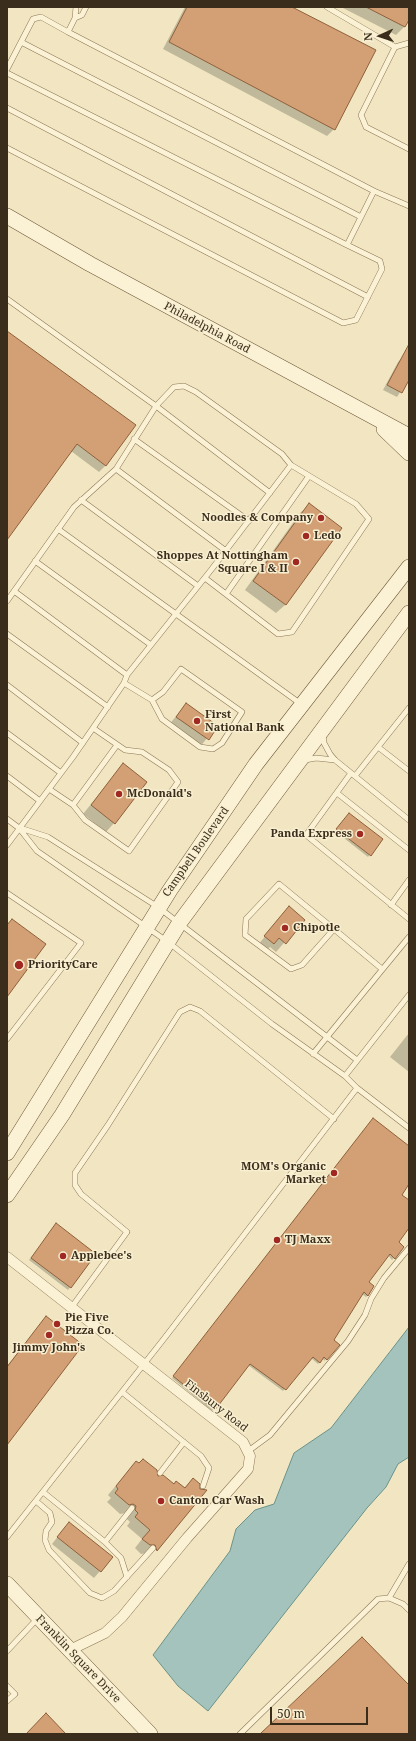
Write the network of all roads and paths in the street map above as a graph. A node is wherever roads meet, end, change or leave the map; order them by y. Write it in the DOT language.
graph roads {
  1 [pos="76,7"];
  2 [pos="86,7"];
  3 [pos="327,7"];
  4 [pos="75,18"];
  5 [pos="68,32"];
  6 [pos="21,42"];
  7 [pos="409,43"];
  8 [pos="395,47"];
  9 [pos="7,69"];
  10 [pos="7,73"];
  11 [pos="7,108"];
  12 [pos="7,148"];
  13 [pos="409,149"];
  14 [pos="374,191"];
  15 [pos="409,206"];
  16 [pos="7,216"];
  17 [pos="361,217"];
  18 [pos="347,245"];
  19 [pos="368,296"];
  20 [pos="7,300"];
  21 [pos="156,406"];
  22 [pos="372,417"];
  23 [pos="409,436"];
  24 [pos="134,440"];
  25 [pos="409,453"];
  26 [pos="291,465"];
  27 [pos="116,468"];
  28 [pos="309,476"];
  29 [pos="270,492"];
  30 [pos="81,500"];
  31 [pos="249,521"];
  32 [pos="58,529"];
  33 [pos="226,551"];
  34 [pos="36,561"];
  35 [pos="409,567"];
  36 [pos="204,578"];
  37 [pos="198,586"];
  38 [pos="14,591"];
  39 [pos="226,594"];
  40 [pos="7,601"];
  41 [pos="175,613"];
  42 [pos="409,613"];
  43 [pos="7,634"];
  44 [pos="150,645"];
  45 [pos="128,675"];
  46 [pos="124,683"];
  47 [pos="7,685"];
  48 [pos="152,700"];
  49 [pos="302,704"];
  50 [pos="108,707"];
  51 [pos="409,708"];
  52 [pos="323,727"];
  53 [pos="93,728"];
  54 [pos="7,733"];
  55 [pos="83,743"];
  56 [pos="117,745"];
  57 [pos="378,747"];
  58 [pos="335,760"];
  59 [pos="297,763"];
  60 [pos="409,771"];
  61 [pos="61,773"];
  62 [pos="353,775"];
  63 [pos="7,776"];
  64 [pos="49,789"];
  65 [pos="337,793"];
  66 [pos="40,801"];
  67 [pos="73,805"];
  68 [pos="7,819"];
  69 [pos="409,820"];
  70 [pos="19,828"];
  71 [pos="7,845"];
  72 [pos="409,850"];
  73 [pos="409,880"];
  74 [pos="8,896"];
  75 [pos="391,905"];
  76 [pos="158,907"];
  77 [pos="409,920"];
  78 [pos="180,922"];
  79 [pos="146,926"];
  80 [pos="334,929"];
  81 [pos="409,937"];
  82 [pos="168,942"];
  83 [pos="382,969"];
  84 [pos="409,995"];
  85 [pos="327,1036"];
  86 [pos="7,1039"];
  87 [pos="313,1054"];
  88 [pos="357,1060"];
  89 [pos="345,1076"];
  90 [pos="357,1088"];
  91 [pos="334,1119"];
  92 [pos="409,1128"];
  93 [pos="7,1153"];
  94 [pos="7,1195"];
  95 [pos="409,1248"];
  96 [pos="7,1257"];
  97 [pos="71,1308"];
  98 [pos="144,1364"];
  99 [pos="122,1392"];
  100 [pos="184,1442"];
  101 [pos="248,1452"];
  102 [pos="160,1473"];
  103 [pos="203,1486"];
  104 [pos="43,1492"];
  105 [pos="36,1501"];
  106 [pos="132,1508"];
  107 [pos="7,1537"];
  108 [pos="105,1542"];
  109 [pos="153,1548"];
  110 [pos="409,1564"];
  111 [pos="127,1577"];
  112 [pos="7,1584"];
  113 [pos="389,1598"];
  114 [pos="409,1610"];
  115 [pos="38,1618"];
  116 [pos="70,1650"];
  117 [pos="7,1651"];
  118 [pos="7,1686"];
  119 [pos="7,1701"];
  120 [pos="150,1734"];
  121 [pos="240,1734"];
  1 -- 4 [label="lane"];
  2 -- 4 [label="lane"];
  3 -- 8 [label="lane"];
  4 -- 5 [label="lane"];
  5 -- 6 [label="lane"];
  5 -- 14 [label="lane"];
  6 -- 9 [label="lane"];
  6 -- 17 [label="lane"];
  7 -- 8 [label="lane"];
  8 -- 13 [label="lane"];
  10 -- 18 [label="lane"];
  11 -- 19 [label="lane"];
  12 -- 19 [label="lane"];
  14 -- 15 [label="lane"];
  14 -- 17 [label="lane"];
  16 -- 22 [label="main road, Philadelphia Road"];
  17 -- 18 [label="lane"];
  18 -- 19 [label="lane"];
  20 -- 21 [label="lane"];
  21 -- 24 [label="lane"];
  21 -- 26 [label="lane"];
  21 -- 29 [label="lane"];
  22 -- 23 [label="main road, Philadelphia Road"];
  22 -- 25 [label="main road"];
  24 -- 27 [label="lane"];
  24 -- 31 [label="lane"];
  26 -- 28 [label="lane"];
  26 -- 29 [label="lane"];
  27 -- 30 [label="lane"];
  27 -- 33 [label="lane"];
  28 -- 39 [label="lane"];
  28 -- 39 [label="lane"];
  29 -- 31 [label="lane"];
  30 -- 32 [label="lane"];
  30 -- 37 [label="lane"];
  31 -- 33 [label="lane"];
  32 -- 34 [label="lane"];
  32 -- 41 [label="lane"];
  33 -- 36 [label="lane"];
  34 -- 38 [label="lane"];
  34 -- 44 [label="lane"];
  35 -- 49 [label="main road, Campbell Boulevard"];
  36 -- 37 [label="lane"];
  36 -- 39 [label="lane"];
  37 -- 41 [label="lane"];
  38 -- 40 [label="lane"];
  38 -- 45 [label="lane"];
  41 -- 44 [label="lane"];
  41 -- 49 [label="lane"];
  42 -- 52 [label="main road"];
  43 -- 50 [label="lane"];
  44 -- 45 [label="lane"];
  45 -- 46 [label="lane"];
  46 -- 48 [label="lane"];
  46 -- 50 [label="lane"];
  47 -- 55 [label="lane"];
  48 -- 48 [label="lane"];
  49 -- 76 [label="main road, Campbell Boulevard"];
  50 -- 53 [label="lane"];
  51 -- 57 [label="lane"];
  52 -- 58 [label="lane"];
  52 -- 59 [label="main road"];
  53 -- 55 [label="lane"];
  53 -- 56 [label="lane"];
  54 -- 61 [label="lane"];
  55 -- 61 [label="lane"];
  56 -- 67 [label="lane"];
  56 -- 67 [label="lane"];
  57 -- 60 [label="lane"];
  57 -- 62 [label="lane"];
  58 -- 59 [label="lane"];
  58 -- 62 [label="lane"];
  59 -- 78 [label="main road"];
  61 -- 64 [label="lane"];
  62 -- 65 [label="lane"];
  62 -- 69 [label="lane"];
  63 -- 66 [label="lane"];
  64 -- 66 [label="lane"];
  64 -- 67 [label="lane"];
  65 -- 72 [label="lane"];
  65 -- 75 [label="lane"];
  66 -- 70 [label="lane"];
  68 -- 70 [label="lane"];
  70 -- 71 [label="lane"];
  70 -- 76 [label="lane"];
  70 -- 79 [label="lane"];
  73 -- 75 [label="lane"];
  74 -- 86 [label="lane"];
  75 -- 77 [label="lane"];
  76 -- 78 [label="lane"];
  76 -- 79 [label="main road, Campbell Boulevard"];
  78 -- 82 [label="main road"];
  78 -- 85 [label="lane"];
  79 -- 82 [label="lane"];
  79 -- 93 [label="main road, Campbell Boulevard"];
  80 -- 80 [label="lane"];
  80 -- 83 [label="lane"];
  81 -- 83 [label="lane"];
  82 -- 87 [label="lane"];
  82 -- 94 [label="main road"];
  83 -- 85 [label="lane"];
  84 -- 88 [label="lane"];
  85 -- 87 [label="lane"];
  85 -- 88 [label="lane"];
  87 -- 89 [label="lane"];
  88 -- 89 [label="lane"];
  89 -- 90 [label="lane"];
  90 -- 91 [label="lane"];
  90 -- 92 [label="lane"];
  91 -- 97 [label="lane"];
  91 -- 98 [label="lane"];
  95 -- 101 [label="lane"];
  96 -- 97 [label="street, Finsbury Road"];
  97 -- 98 [label="street, Finsbury Road"];
  98 -- 99 [label="lane"];
  98 -- 101 [label="street, Finsbury Road"];
  99 -- 100 [label="lane"];
  99 -- 104 [label="lane"];
  100 -- 102 [label="lane"];
  100 -- 103 [label="lane"];
  101 -- 116 [label="street"];
  104 -- 105 [label="lane"];
  104 -- 108 [label="lane"];
  105 -- 107 [label="lane"];
  105 -- 111 [label="lane"];
  106 -- 108 [label="lane"];
  108 -- 111 [label="lane"];
  109 -- 111 [label="lane"];
  110 -- 113 [label="lane"];
  112 -- 115 [label="main road, Franklin Square Drive"];
  113 -- 114 [label="lane"];
  113 -- 121 [label="lane"];
  115 -- 116 [label="main road, Franklin Square Drive"];
  115 -- 117 [label="lane"];
  116 -- 120 [label="main road, Franklin Square Drive"];
  118 -- 119 [label="lane"];
}
